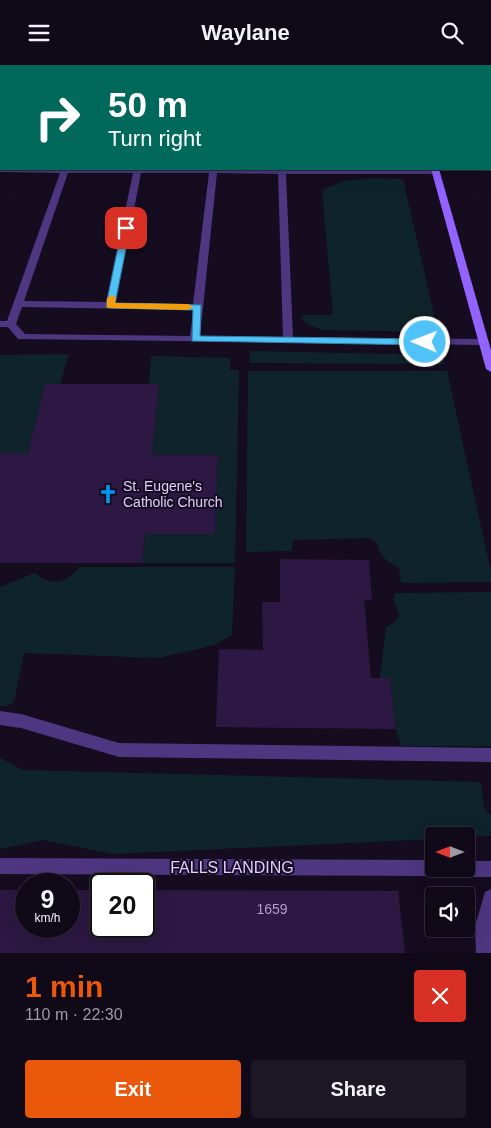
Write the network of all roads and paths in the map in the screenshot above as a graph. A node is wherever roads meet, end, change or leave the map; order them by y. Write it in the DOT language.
graph roads {
  1 [pos="0,170"];
  2 [pos="65,170"];
  3 [pos="138,170"];
  4 [pos="435,170"];
  5 [pos="213,171"];
  6 [pos="282,171"];
  7 [pos="19,304"];
  8 [pos="110,306"];
  9 [pos="198,307"];
  10 [pos="0,324"];
  11 [pos="12,324"];
  12 [pos="195,339"];
  13 [pos="288,340"];
  14 [pos="483,343"];
  15 [pos="491,369"];
  16 [pos="0,718"];
  17 [pos="491,755"];
  18 [pos="0,866"];
  19 [pos="425,868"];
  20 [pos="475,869"];
  21 [pos="491,869"];
  22 [pos="491,898"];
  23 [pos="485,953"];
  1 -- 2 [label="lane"];
  2 -- 3 [label="lane"];
  2 -- 7 [label="lane"];
  3 -- 5 [label="lane"];
  3 -- 8 [label="lane"];
  4 -- 6 [label="lane"];
  4 -- 14 [label="street"];
  5 -- 6 [label="lane"];
  5 -- 9 [label="lane"];
  6 -- 13 [label="lane"];
  7 -- 8 [label="lane"];
  7 -- 11 [label="lane"];
  8 -- 9 [label="lane"];
  9 -- 12 [label="lane"];
  10 -- 11 [label="lane"];
  11 -- 12 [label="lane"];
  12 -- 13 [label="lane"];
  13 -- 14 [label="lane"];
  14 -- 15 [label="street"];
  16 -- 17 [label="lane"];
  18 -- 19 [label="lane, FALLS LANDING"];
  20 -- 21 [label="lane"];
  22 -- 23 [label="lane"];
}
